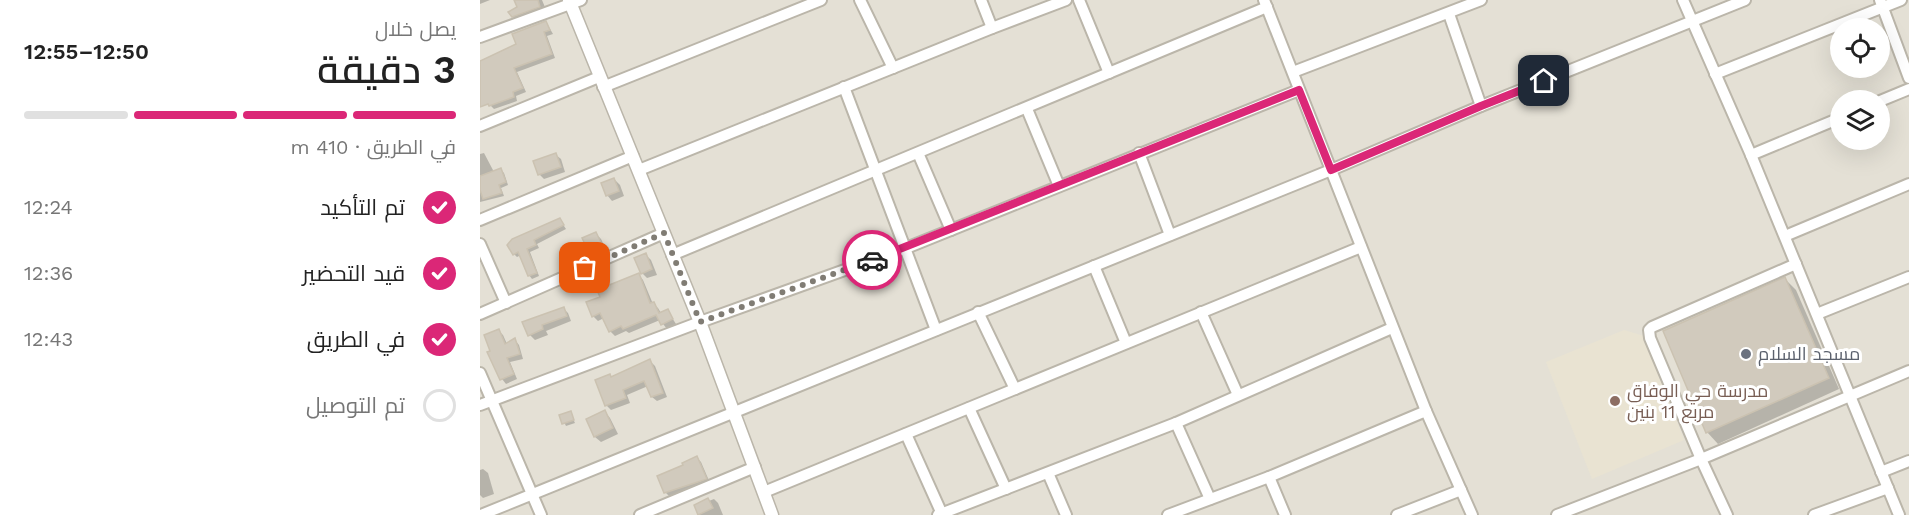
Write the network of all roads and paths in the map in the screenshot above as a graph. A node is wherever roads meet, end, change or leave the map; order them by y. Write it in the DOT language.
graph roads {
  1 [pos="821,0"];
  2 [pos="860,0"];
  3 [pos="981,0"];
  4 [pos="1066,0"];
  5 [pos="1079,0"];
  6 [pos="1481,0"];
  7 [pos="1683,0"];
  8 [pos="1745,0"];
  9 [pos="1901,0"];
  10 [pos="573,1"];
  11 [pos="805,3"];
  12 [pos="1266,3"];
  13 [pos="1881,4"];
  14 [pos="1449,14"];
  15 [pos="1692,22"];
  16 [pos="992,28"];
  17 [pos="480,38"];
  18 [pos="893,68"];
  19 [pos="1293,72"];
  20 [pos="1109,73"];
  21 [pos="1715,74"];
  22 [pos="1909,78"];
  23 [pos="601,82"];
  24 [pos="844,87"];
  25 [pos="1909,89"];
  26 [pos="1299,90"];
  27 [pos="1890,97"];
  28 [pos="1481,106"];
  29 [pos="1027,109"];
  30 [pos="1830,122"];
  31 [pos="480,126"];
  32 [pos="918,153"];
  33 [pos="1139,153"];
  34 [pos="1751,155"];
  35 [pos="633,156"];
  36 [pos="639,170"];
  37 [pos="876,170"];
  38 [pos="1331,170"];
  39 [pos="1909,184"];
  40 [pos="1059,186"];
  41 [pos="480,220"];
  42 [pos="951,230"];
  43 [pos="664,233"];
  44 [pos="1170,235"];
  45 [pos="1785,236"];
  46 [pos="480,244"];
  47 [pos="1361,247"];
  48 [pos="906,248"];
  49 [pos="672,255"];
  50 [pos="1796,264"];
  51 [pos="1094,266"];
  52 [pos="1909,277"];
  53 [pos="506,303"];
  54 [pos="978,312"];
  55 [pos="1201,312"];
  56 [pos="480,314"];
  57 [pos="1817,314"];
  58 [pos="700,322"];
  59 [pos="1392,328"];
  60 [pos="936,330"];
  61 [pos="1126,343"];
  62 [pos="1909,371"];
  63 [pos="480,373"];
  64 [pos="1015,389"];
  65 [pos="1238,395"];
  66 [pos="1849,396"];
  67 [pos="493,400"];
  68 [pos="480,405"];
  69 [pos="969,408"];
  70 [pos="1426,411"];
  71 [pos="734,413"];
  72 [pos="1176,423"];
  73 [pos="906,434"];
  74 [pos="1701,459"];
  75 [pos="1909,461"];
  76 [pos="755,466"];
  77 [pos="1881,472"];
  78 [pos="1048,473"];
  79 [pos="1269,477"];
  80 [pos="1888,488"];
  81 [pos="1006,489"];
  82 [pos="1461,490"];
  83 [pos="764,492"];
  84 [pos="533,494"];
  85 [pos="1210,499"];
  86 [pos="940,514"];
  87 [pos="481,515"];
  88 [pos="541,515"];
  89 [pos="640,515"];
  90 [pos="772,515"];
  91 [pos="1066,515"];
  92 [pos="1168,515"];
  93 [pos="1284,515"];
  94 [pos="1397,515"];
  95 [pos="1472,515"];
  96 [pos="1557,515"];
  97 [pos="1727,515"];
  98 [pos="1814,515"];
  99 [pos="1899,515"];
  1 -- 11 [label="street"];
  2 -- 18 [label="street"];
  3 -- 16 [label="street"];
  4 -- 16 [label="street"];
  5 -- 20 [label="street"];
  6 -- 14 [label="street"];
  7 -- 15 [label="street"];
  8 -- 15 [label="street"];
  9 -- 13 [label="street"];
  10 -- 17 [label="street"];
  10 -- 23 [label="street"];
  11 -- 23 [label="street"];
  12 -- 19 [label="street"];
  12 -- 20 [label="street"];
  13 -- 21 [label="street"];
  13 -- 22 [label="street"];
  14 -- 19 [label="street"];
  14 -- 28 [label="street"];
  15 -- 21 [label="street"];
  15 -- 28 [label="street"];
  16 -- 18 [label="street"];
  18 -- 24 [label="street"];
  19 -- 26 [label="street"];
  20 -- 29 [label="street"];
  21 -- 34 [label="street"];
  23 -- 31 [label="street"];
  23 -- 35 [label="street"];
  24 -- 36 [label="street"];
  24 -- 37 [label="street"];
  25 -- 27 [label="street"];
  26 -- 33 [label="street"];
  26 -- 38 [label="street"];
  28 -- 38 [label="street"];
  29 -- 32 [label="street"];
  29 -- 40 [label="street"];
  30 -- 34 [label="street"];
  32 -- 37 [label="street"];
  32 -- 42 [label="street"];
  33 -- 40 [label="street"];
  33 -- 44 [label="street"];
  34 -- 45 [label="street"];
  35 -- 36 [label="street"];
  35 -- 41 [label="street"];
  36 -- 43 [label="street"];
  37 -- 48 [label="street"];
  37 -- 49 [label="street"];
  38 -- 44 [label="street"];
  38 -- 47 [label="street"];
  39 -- 45 [label="street"];
  40 -- 42 [label="street"];
  42 -- 48 [label="street"];
  43 -- 49 [label="street"];
  43 -- 53 [label="street"];
  44 -- 51 [label="street"];
  45 -- 50 [label="street"];
  46 -- 53 [label="street"];
  47 -- 55 [label="street"];
  47 -- 59 [label="street"];
  48 -- 58 [label="street"];
  48 -- 60 [label="street"];
  49 -- 58 [label="street"];
  50 -- 57 [label="street"];
  50 -- 74 [label="street"];
  51 -- 54 [label="street"];
  51 -- 61 [label="street"];
  52 -- 57 [label="street"];
  53 -- 56 [label="street"];
  54 -- 60 [label="street"];
  54 -- 64 [label="street"];
  55 -- 61 [label="street"];
  55 -- 65 [label="street"];
  57 -- 66 [label="street"];
  58 -- 67 [label="street"];
  58 -- 71 [label="street"];
  59 -- 65 [label="street"];
  59 -- 70 [label="street"];
  60 -- 71 [label="street"];
  61 -- 64 [label="street"];
  62 -- 66 [label="street"];
  63 -- 67 [label="street"];
  64 -- 69 [label="street"];
  65 -- 72 [label="street"];
  66 -- 74 [label="street"];
  66 -- 77 [label="street"];
  67 -- 68 [label="street"];
  67 -- 84 [label="street"];
  69 -- 73 [label="street"];
  69 -- 81 [label="street"];
  70 -- 79 [label="street"];
  70 -- 82 [label="street"];
  71 -- 76 [label="street"];
  71 -- 84 [label="street"];
  72 -- 78 [label="street"];
  72 -- 85 [label="street"];
  73 -- 83 [label="street"];
  73 -- 86 [label="street"];
  74 -- 96 [label="street"];
  74 -- 97 [label="street"];
  75 -- 77 [label="street"];
  76 -- 83 [label="street"];
  76 -- 89 [label="street"];
  77 -- 80 [label="street"];
  78 -- 81 [label="street"];
  78 -- 91 [label="street"];
  79 -- 85 [label="street"];
  79 -- 93 [label="street"];
  80 -- 98 [label="street"];
  80 -- 99 [label="street"];
  81 -- 86 [label="street"];
  82 -- 94 [label="street"];
  82 -- 95 [label="street"];
  83 -- 90 [label="street"];
  84 -- 87 [label="street"];
  84 -- 88 [label="street"];
  85 -- 92 [label="street"];
}
